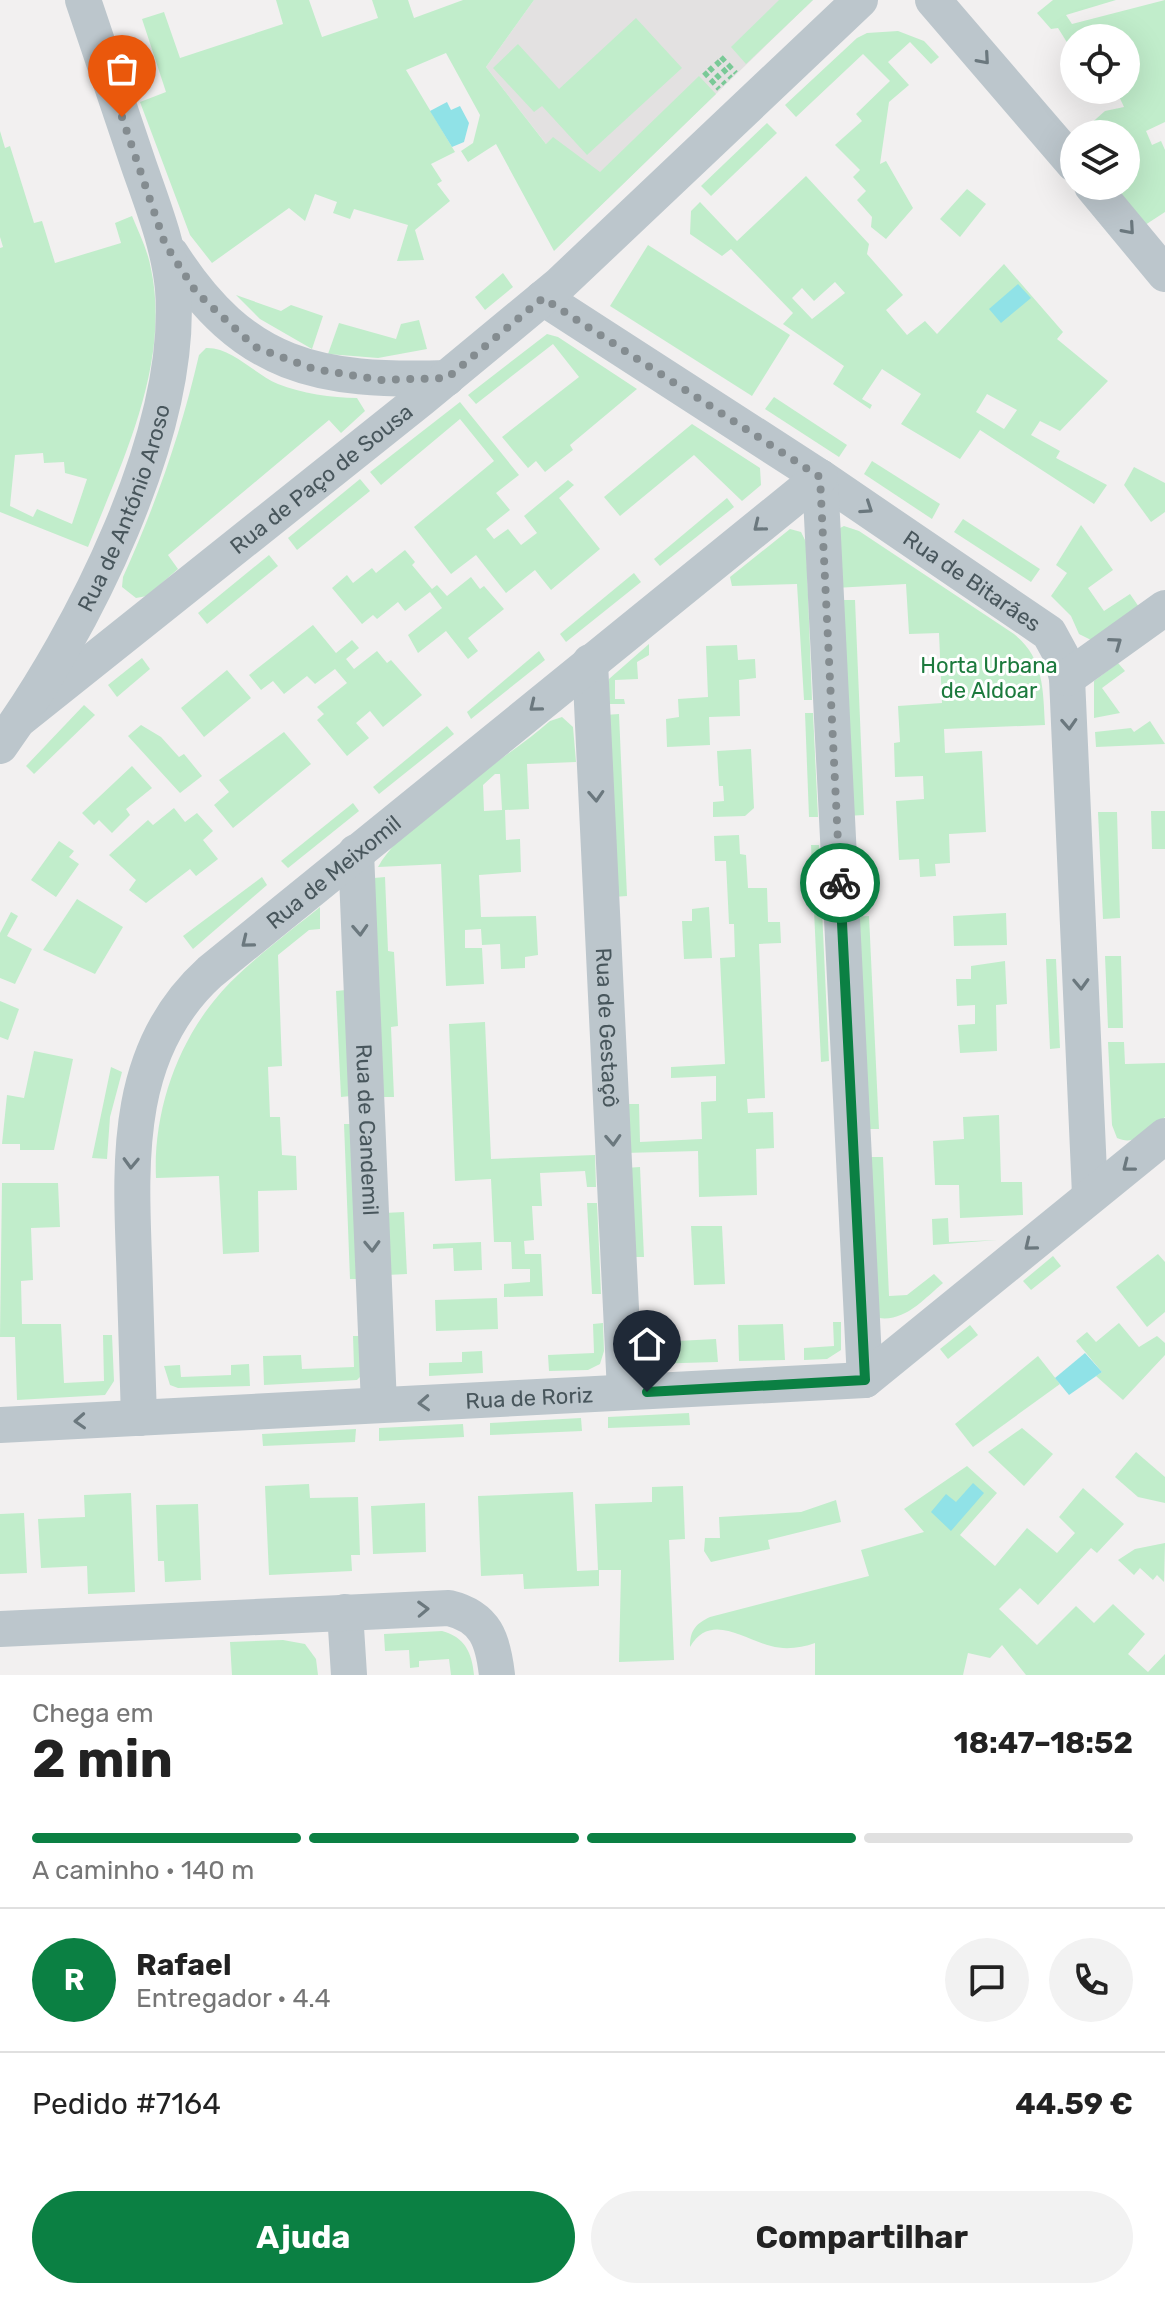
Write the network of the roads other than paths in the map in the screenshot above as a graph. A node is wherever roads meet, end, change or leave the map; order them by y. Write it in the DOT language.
graph roads {
  1 [pos="83,0"];
  2 [pos="860,0"];
  3 [pos="933,0"];
  4 [pos="1060,148"];
  5 [pos="1104,200"];
  6 [pos="165,244"];
  7 [pos="1165,274"];
  8 [pos="543,298"];
  9 [pos="447,378"];
  10 [pos="820,477"];
  11 [pos="1165,608"];
  12 [pos="590,662"];
  13 [pos="1067,678"];
  14 [pos="21,718"];
  15 [pos="0,746"];
  16 [pos="356,852"];
  17 [pos="1165,1136"];
  18 [pos="1090,1195"];
  19 [pos="865,1380"];
  20 [pos="625,1392"];
  21 [pos="379,1405"];
  22 [pos="139,1418"];
  23 [pos="0,1425"];
  24 [pos="345,1612"];
  25 [pos="0,1629"];
  26 [pos="349,1675"];
  27 [pos="497,1675"];
  1 -- 6 [label="street, Rua de António Aroso"];
  2 -- 8 [label="street, Rua de Paço de Sousa"];
  3 -- 4 [label="street, one-way"];
  5 -- 7 [label="street, one-way"];
  6 -- 9 [label="street, Rua de António Aroso"];
  6 -- 14 [label="street, Rua de António Aroso"];
  8 -- 9 [label="street, Rua de Paço de Sousa"];
  8 -- 10 [label="street, Rua de Bitarães"];
  9 -- 14 [label="street, Rua de Paço de Sousa"];
  10 -- 12 [label="street, Rua de Meixomil, one-way"];
  10 -- 13 [label="street, Rua de Bitarães, one-way"];
  10 -- 19 [label="street"];
  13 -- 11 [label="street, one-way"];
  12 -- 16 [label="street, Rua de Meixomil, one-way"];
  12 -- 20 [label="street, Rua de Gestaçô, one-way"];
  13 -- 18 [label="street, Rua de Bitarães, one-way"];
  14 -- 15 [label="street, Rua de António Aroso"];
  16 -- 21 [label="street, Rua de Candemil, one-way"];
  16 -- 22 [label="street, Rua de Meixomil, one-way"];
  17 -- 18 [label="street, one-way"];
  18 -- 19 [label="street, one-way"];
  19 -- 20 [label="street, Rua de Roriz"];
  20 -- 21 [label="street, Rua de Roriz, one-way"];
  21 -- 22 [label="street, Rua de Roriz"];
  22 -- 23 [label="street, Rua de Roriz, one-way"];
  24 -- 25 [label="street"];
  24 -- 26 [label="street"];
  24 -- 27 [label="street, one-way"];
}
